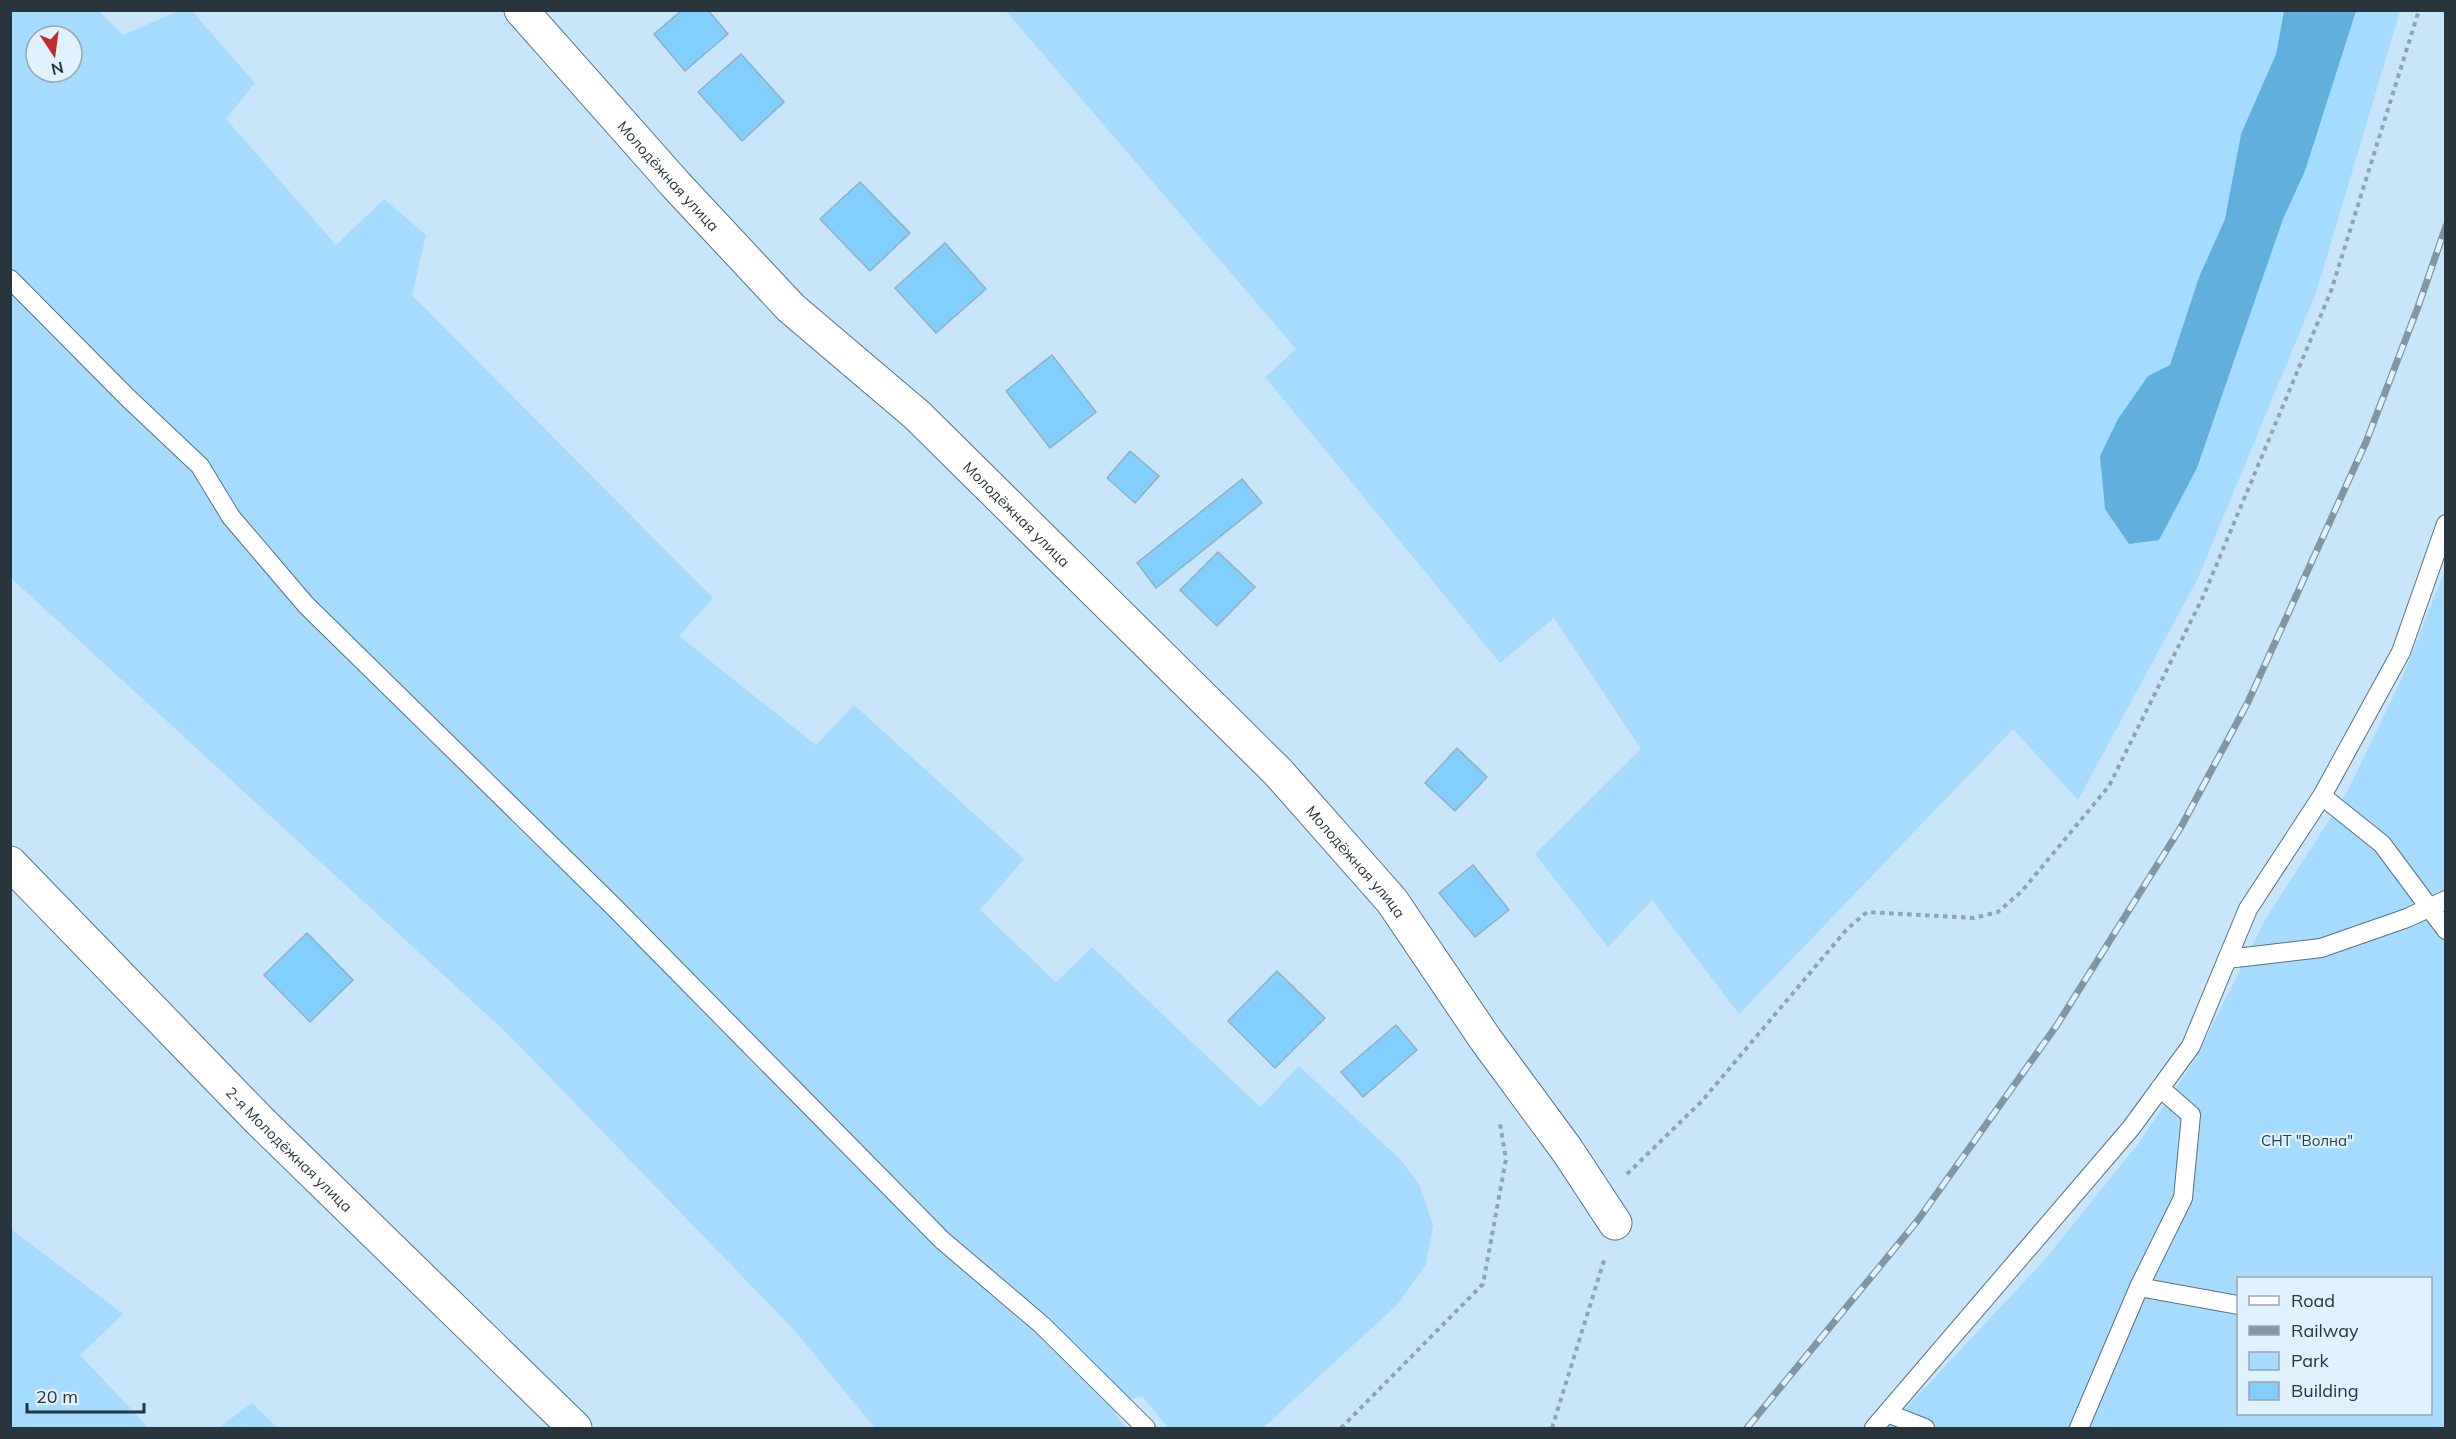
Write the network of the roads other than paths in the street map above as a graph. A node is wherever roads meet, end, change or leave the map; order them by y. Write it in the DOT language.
graph roads {
  1 [pos="521,10"];
  2 [pos="10,279"];
  3 [pos="2445,524"];
  4 [pos="2322,796"];
  5 [pos="10,863"];
  6 [pos="2445,900"];
  7 [pos="2427,908"];
  8 [pos="2445,930"];
  9 [pos="2227,959"];
  10 [pos="2160,1088"];
  11 [pos="1607,1212"];
  12 [pos="2139,1287"];
  13 [pos="2237,1305"];
  14 [pos="1887,1413"];
  15 [pos="575,1428"];
  16 [pos="1146,1428"];
  17 [pos="1874,1428"];
  18 [pos="1925,1428"];
  19 [pos="2079,1428"];
  1 -- 11 [label="street, Молодёжная улица"];
  2 -- 16 [label="lane"];
  3 -- 4 [label="lane"];
  4 -- 7 [label="lane"];
  4 -- 9 [label="lane"];
  5 -- 15 [label="street, 2-я Молодёжная улица"];
  6 -- 7 [label="lane"];
  7 -- 8 [label="lane"];
  7 -- 9 [label="lane"];
  9 -- 10 [label="lane"];
  10 -- 12 [label="lane"];
  10 -- 14 [label="lane"];
  12 -- 13 [label="lane"];
  12 -- 19 [label="lane"];
  14 -- 17 [label="lane"];
  14 -- 18 [label="lane"];
}
